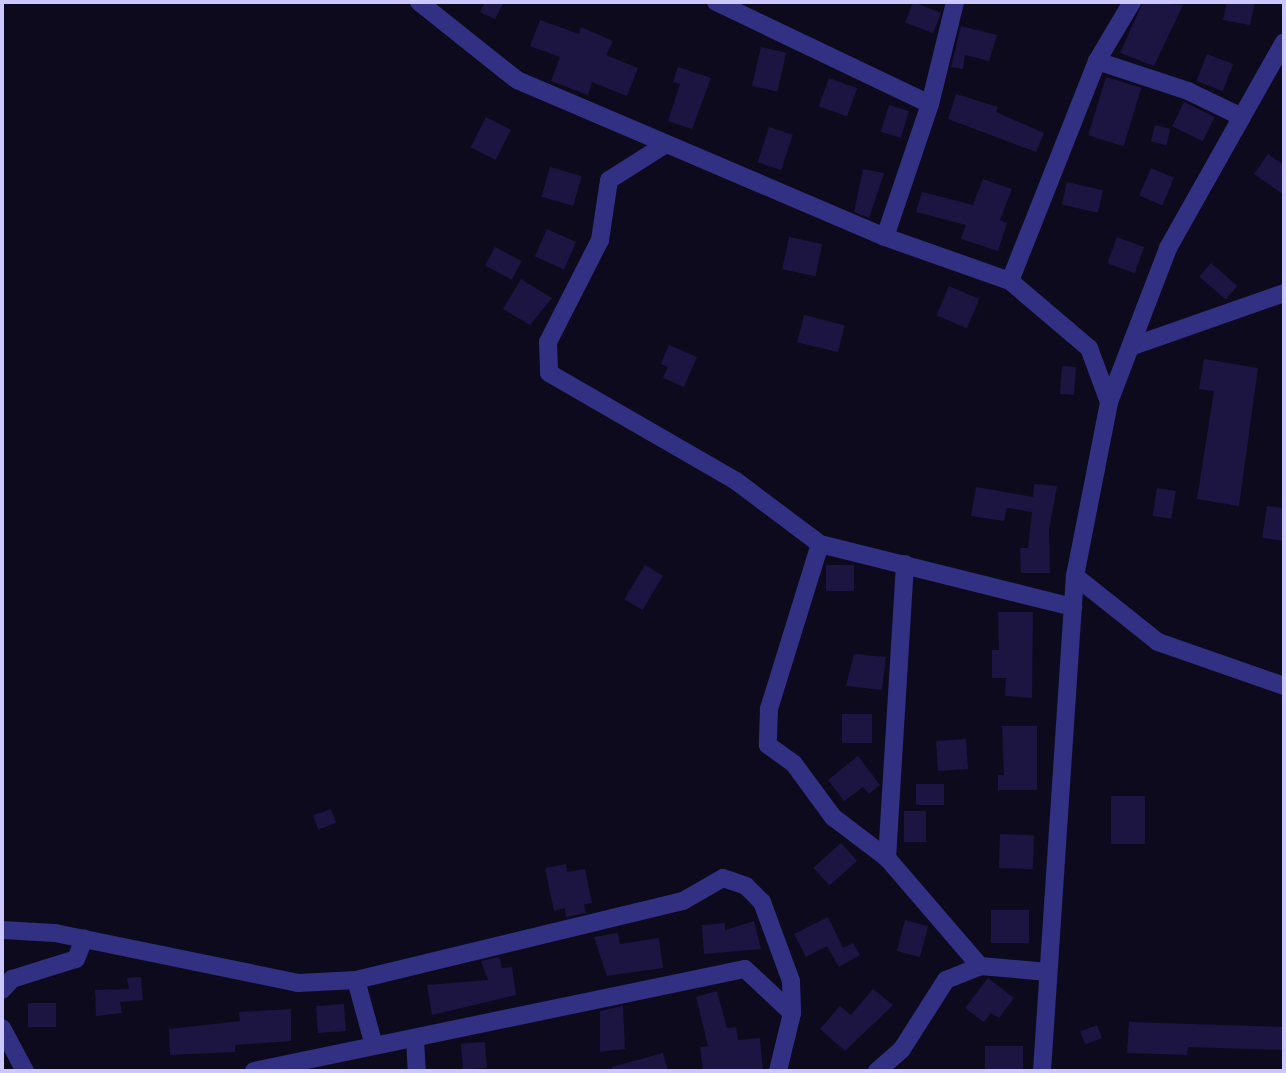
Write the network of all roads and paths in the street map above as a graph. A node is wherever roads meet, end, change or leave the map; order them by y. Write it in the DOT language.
graph roads {
  1 [pos="419,2"];
  2 [pos="716,2"];
  3 [pos="1132,2"];
  4 [pos="949,4"];
  5 [pos="1284,43"];
  6 [pos="1097,61"];
  7 [pos="930,104"];
  8 [pos="1242,117"];
  9 [pos="666,144"];
  10 [pos="885,237"];
  11 [pos="1010,281"];
  12 [pos="1284,293"];
  13 [pos="1130,347"];
  14 [pos="1109,402"];
  15 [pos="820,544"];
  16 [pos="905,564"];
  17 [pos="1075,576"];
  18 [pos="1073,607"];
  19 [pos="1284,686"];
  20 [pos="887,858"];
  21 [pos="2,930"];
  22 [pos="84,939"];
  23 [pos="980,966"];
  24 [pos="1048,972"];
  25 [pos="356,980"];
  26 [pos="2,990"];
  27 [pos="792,1013"];
  28 [pos="2,1028"];
  29 [pos="415,1038"];
  30 [pos="374,1046"];
  31 [pos="882,1069"];
  32 [pos="25,1071"];
  33 [pos="254,1071"];
  34 [pos="417,1071"];
  35 [pos="778,1071"];
  36 [pos="1042,1071"];
  1 -- 9 [label="street"];
  2 -- 7 [label="street"];
  3 -- 6 [label="street"];
  4 -- 7 [label="street"];
  5 -- 8 [label="street"];
  6 -- 8 [label="street"];
  6 -- 11 [label="street"];
  7 -- 10 [label="street"];
  8 -- 13 [label="street"];
  9 -- 10 [label="street"];
  9 -- 15 [label="street"];
  10 -- 11 [label="street"];
  11 -- 14 [label="street"];
  12 -- 13 [label="street"];
  13 -- 14 [label="street"];
  14 -- 17 [label="street"];
  15 -- 16 [label="street"];
  15 -- 20 [label="street"];
  16 -- 18 [label="street"];
  16 -- 20 [label="street"];
  17 -- 18 [label="street"];
  17 -- 19 [label="street"];
  18 -- 24 [label="street"];
  20 -- 23 [label="street"];
  21 -- 22 [label="street"];
  22 -- 25 [label="street"];
  22 -- 26 [label="street"];
  23 -- 24 [label="street"];
  23 -- 31 [label="street"];
  24 -- 36 [label="street"];
  25 -- 27 [label="street"];
  25 -- 30 [label="street"];
  27 -- 29 [label="street"];
  27 -- 35 [label="street"];
  28 -- 32 [label="street"];
  29 -- 30 [label="street"];
  29 -- 34 [label="street"];
  30 -- 33 [label="street"];
}
